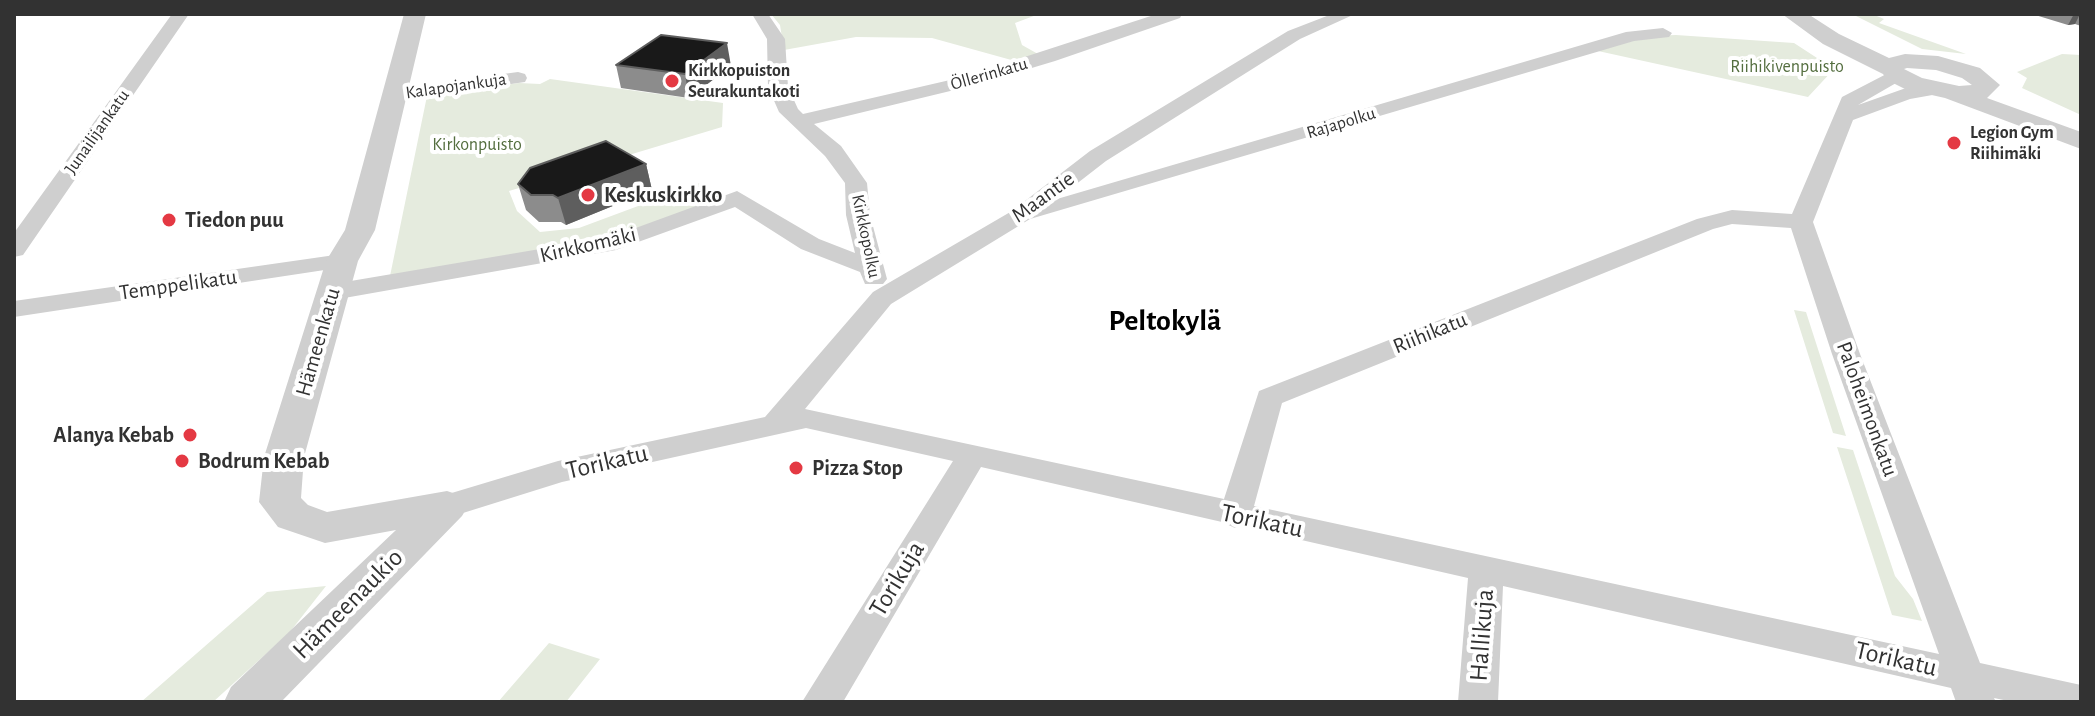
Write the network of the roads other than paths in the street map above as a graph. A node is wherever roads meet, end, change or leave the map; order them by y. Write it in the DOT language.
graph roads {
  1 [pos="181,14"];
  2 [pos="415,14"];
  3 [pos="760,14"];
  4 [pos="1174,14"];
  5 [pos="1347,14"];
  6 [pos="1793,14"];
  7 [pos="1831,14"];
  8 [pos="1643,20"];
  9 [pos="1929,62"];
  10 [pos="1894,72"];
  11 [pos="518,78"];
  12 [pos="1988,85"];
  13 [pos="1941,91"];
  14 [pos="393,95"];
  15 [pos="1845,117"];
  16 [pos="800,121"];
  17 [pos="2081,125"];
  18 [pos="2081,141"];
  19 [pos="1020,216"];
  20 [pos="1802,229"];
  21 [pos="14,250"];
  22 [pos="870,267"];
  23 [pos="337,276"];
  24 [pos="882,298"];
  25 [pos="14,309"];
  26 [pos="775,425"];
  27 [pos="972,456"];
  28 [pos="447,506"];
  29 [pos="1235,516"];
  30 [pos="1486,568"];
  31 [pos="1971,688"];
  32 [pos="2081,701"];
  33 [pos="249,702"];
  34 [pos="822,702"];
  35 [pos="1478,702"];
  1 -- 21 [label="street, Junailijankatu"];
  2 -- 14 [label="street, Hämeenkatu"];
  3 -- 16 [label="street, Kirkkopolku"];
  4 -- 16 [label="street, Öllerinkatu"];
  5 -- 19 [label="street, Maantie"];
  6 -- 10 [label="street"];
  7 -- 9 [label="street"];
  8 -- 19 [label="street, Rajapolku"];
  9 -- 10 [label="street"];
  9 -- 12 [label="street"];
  10 -- 13 [label="street"];
  10 -- 15 [label="street"];
  11 -- 14 [label="street, Kalapojankuja"];
  12 -- 13 [label="street"];
  12 -- 17 [label="street"];
  13 -- 15 [label="street"];
  13 -- 18 [label="street"];
  14 -- 23 [label="street, Hämeenkatu"];
  15 -- 20 [label="street"];
  16 -- 22 [label="street, Kirkkopolku"];
  19 -- 24 [label="street, Maantie"];
  20 -- 29 [label="street, Riihikatu"];
  20 -- 31 [label="street, Paloheimonkatu"];
  22 -- 23 [label="street, Kirkkomäki"];
  22 -- 24 [label="street, Kirkkopolku"];
  23 -- 25 [label="street, Temppelikatu"];
  23 -- 28 [label="street, Hämeenkatu"];
  24 -- 26 [label="street, Maantie"];
  26 -- 27 [label="street, Torikatu"];
  26 -- 28 [label="street, Torikatu"];
  27 -- 29 [label="street, Torikatu"];
  27 -- 34 [label="street, Torikuja"];
  28 -- 33 [label="street, Hämeenaukio"];
  29 -- 30 [label="street, Torikatu"];
  30 -- 31 [label="street, Torikatu"];
  30 -- 35 [label="street, Hallikuja"];
  31 -- 32 [label="street, Torikatu"];
}
